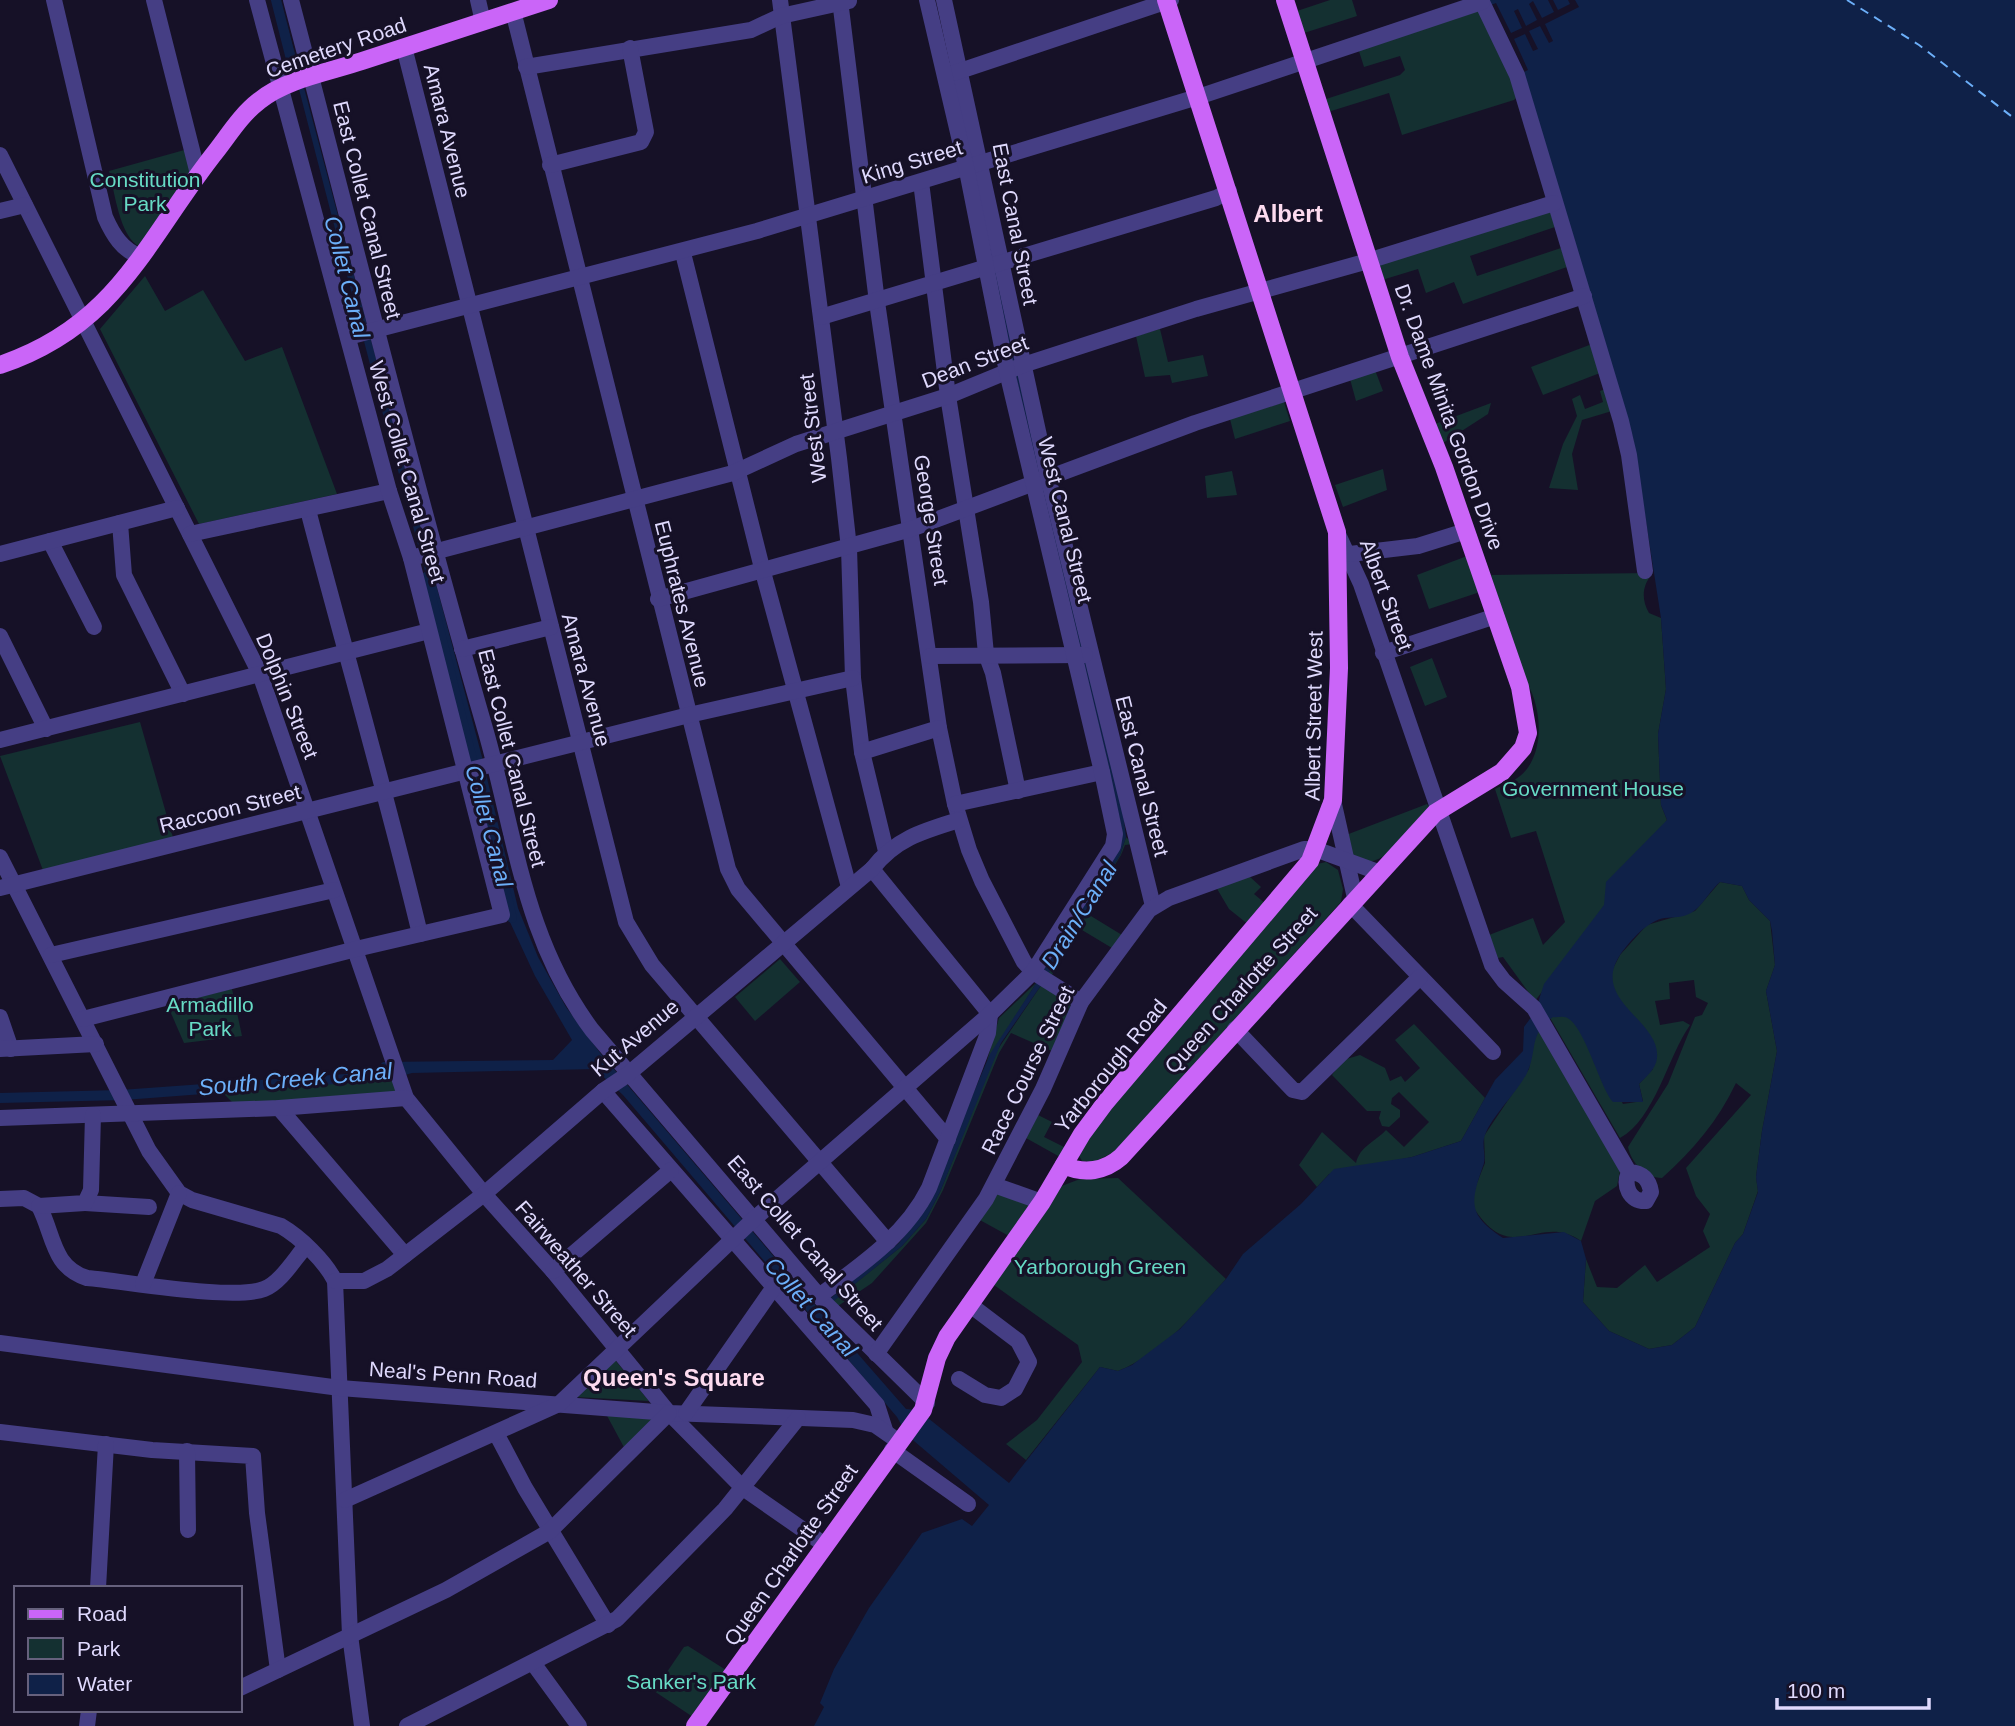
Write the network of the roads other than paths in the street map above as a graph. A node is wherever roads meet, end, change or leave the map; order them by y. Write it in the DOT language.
graph roads {
  1 [pos="54,0"];
  2 [pos="154,0"];
  3 [pos="257,0"];
  4 [pos="291,0"];
  5 [pos="478,0"];
  6 [pos="549,0"];
  7 [pos="926,0"];
  8 [pos="944,0"];
  9 [pos="1168,0"];
  10 [pos="1285,0"];
  11 [pos="844,1"];
  12 [pos="1481,1"];
  13 [pos="780,8"];
  14 [pos="513,11"];
  15 [pos="483,22"];
  16 [pos="404,47"];
  17 [pos="630,48"];
  18 [pos="1304,61"];
  19 [pos="526,67"];
  20 [pos="953,73"];
  21 [pos="296,83"];
  22 [pos="1198,96"];
  23 [pos="0,155"];
  24 [pos="974,164"];
  25 [pos="550,165"];
  26 [pos="198,174"];
  27 [pos="921,182"];
  28 [pos="1228,191"];
  29 [pos="866,198"];
  30 [pos="1554,203"];
  31 [pos="25,205"];
  32 [pos="0,211"];
  33 [pos="809,215"];
  34 [pos="683,253"];
  35 [pos="141,257"];
  36 [pos="1368,261"];
  37 [pos="992,266"];
  38 [pos="578,277"];
  39 [pos="933,285"];
  40 [pos="1260,293"];
  41 [pos="1584,296"];
  42 [pos="877,302"];
  43 [pos="469,306"];
  44 [pos="821,317"];
  45 [pos="82,323"];
  46 [pos="363,333"];
  47 [pos="1400,357"];
  48 [pos="0,365"];
  49 [pos="1015,369"];
  50 [pos="1292,394"];
  51 [pos="948,396"];
  52 [pos="894,414"];
  53 [pos="835,432"];
  54 [pos="738,471"];
  55 [pos="1041,479"];
  56 [pos="389,491"];
  57 [pos="635,499"];
  58 [pos="177,508"];
  59 [pos="308,510"];
  60 [pos="965,510"];
  61 [pos="120,523"];
  62 [pos="524,528"];
  63 [pos="911,529"];
  64 [pos="1466,531"];
  65 [pos="1337,532"];
  66 [pos="190,534"];
  67 [pos="50,541"];
  68 [pos="849,548"];
  69 [pos="0,554"];
  70 [pos="1350,554"];
  71 [pos="422,555"];
  72 [pos="1645,571"];
  73 [pos="763,572"];
  74 [pos="658,599"];
  75 [pos="1496,616"];
  76 [pos="93,627"];
  77 [pos="551,627"];
  78 [pos="429,631"];
  79 [pos="0,636"];
  80 [pos="462,649"];
  81 [pos="345,653"];
  82 [pos="1383,653"];
  83 [pos="986,654"];
  84 [pos="1084,655"];
  85 [pos="930,656"];
  86 [pos="260,674"];
  87 [pos="853,677"];
  88 [pos="796,690"];
  89 [pos="183,694"];
  90 [pos="689,715"];
  91 [pos="939,728"];
  92 [pos="46,729"];
  93 [pos="0,740"];
  94 [pos="581,743"];
  95 [pos="862,752"];
  96 [pos="493,766"];
  97 [pos="1102,772"];
  98 [pos="468,773"];
  99 [pos="1018,791"];
  100 [pos="387,792"];
  101 [pos="1333,800"];
  102 [pos="955,804"];
  103 [pos="1438,810"];
  104 [pos="308,811"];
  105 [pos="959,820"];
  106 [pos="1315,849"];
  107 [pos="886,851"];
  108 [pos="0,857"];
  109 [pos="1345,862"];
  110 [pos="872,869"];
  111 [pos="1378,872"];
  112 [pos="7,886"];
  113 [pos="849,887"];
  114 [pos="334,890"];
  115 [pos="1353,901"];
  116 [pos="1153,906"];
  117 [pos="420,934"];
  118 [pos="783,942"];
  119 [pos="356,949"];
  120 [pos="51,955"];
  121 [pos="1039,976"];
  122 [pos="1420,977"];
  123 [pos="1082,1002"];
  124 [pos="696,1014"];
  125 [pos="990,1014"];
  126 [pos="0,1017"];
  127 [pos="83,1020"];
  128 [pos="1235,1029"];
  129 [pos="96,1044"];
  130 [pos="6,1049"];
  131 [pos="1493,1052"];
  132 [pos="628,1074"];
  133 [pos="907,1088"];
  134 [pos="607,1090"];
  135 [pos="404,1094"];
  136 [pos="279,1108"];
  137 [pos="131,1110"];
  138 [pos="93,1115"];
  139 [pos="0,1118"];
  140 [pos="948,1139"];
  141 [pos="820,1161"];
  142 [pos="1064,1165"];
  143 [pos="671,1170"];
  144 [pos="1629,1172"];
  145 [pos="994,1185"];
  146 [pos="179,1193"];
  147 [pos="484,1194"];
  148 [pos="0,1199"];
  149 [pos="1042,1202"];
  150 [pos="85,1203"];
  151 [pos="39,1206"];
  152 [pos="149,1206"];
  153 [pos="744,1229"];
  154 [pos="888,1242"];
  155 [pos="305,1247"];
  156 [pos="405,1255"];
  157 [pos="553,1271"];
  158 [pos="335,1281"];
  159 [pos="143,1284"];
  160 [pos="774,1287"];
  161 [pos="824,1302"];
  162 [pos="969,1304"];
  163 [pos="0,1343"];
  164 [pos="618,1349"];
  165 [pos="876,1354"];
  166 [pos="959,1379"];
  167 [pos="340,1388"];
  168 [pos="559,1404"];
  169 [pos="925,1406"];
  170 [pos="678,1413"];
  171 [pos="798,1418"];
  172 [pos="0,1432"];
  173 [pos="496,1433"];
  174 [pos="895,1439"];
  175 [pos="106,1444"];
  176 [pos="187,1451"];
  177 [pos="743,1488"];
  178 [pos="345,1500"];
  179 [pos="968,1504"];
  180 [pos="188,1530"];
  181 [pos="550,1531"];
  182 [pos="825,1545"];
  183 [pos="97,1586"];
  184 [pos="608,1625"];
  185 [pos="350,1635"];
  186 [pos="533,1663"];
  187 [pos="278,1671"];
  188 [pos="242,1687"];
  189 [pos="362,1726"];
  190 [pos="407,1726"];
  191 [pos="579,1726"];
  192 [pos="695,1726"];
  1 -- 35 [label="street"];
  2 -- 26 [label="street"];
  3 -- 21 [label="street, West Collet Canal Street"];
  4 -- 21 [label="street, East Collet Canal Street"];
  5 -- 15 [label="street"];
  6 -- 14 [label="main road, Cemetery Road"];
  7 -- 20 [label="street"];
  8 -- 20 [label="street, East Canal Street"];
  9 -- 20 [label="street"];
  9 -- 22 [label="main road, Albert Street"];
  10 -- 18 [label="main road, Dr. Dame Minita Gordon Drive"];
  11 -- 13 [label="street"];
  11 -- 29 [label="street, George Street"];
  12 -- 18 [label="street, King Street"];
  12 -- 30 [label="street"];
  13 -- 17 [label="street"];
  13 -- 33 [label="street, West Street"];
  14 -- 15 [label="main road, Cemetery Road"];
  14 -- 19 [label="street, Euphrates Avenue"];
  15 -- 16 [label="main road, Cemetery Road"];
  16 -- 21 [label="main road, Cemetery Road"];
  16 -- 43 [label="street, Amara Avenue"];
  17 -- 19 [label="street"];
  17 -- 25 [label="street"];
  18 -- 22 [label="street, King Street"];
  18 -- 36 [label="main road, Dr. Dame Minita Gordon Drive"];
  19 -- 25 [label="street, Euphrates Avenue"];
  20 -- 24 [label="street, East Canal Street"];
  21 -- 26 [label="main road, Cemetery Road"];
  21 -- 46 [label="street, West Collet Canal Street"];
  21 -- 46 [label="street, East Collet Canal Street"];
  22 -- 24 [label="street, King Street"];
  22 -- 28 [label="main road, Albert Street"];
  23 -- 31 [label="street, Dolphin Street"];
  24 -- 27 [label="street, King Street"];
  24 -- 37 [label="street, East Canal Street"];
  25 -- 38 [label="street, Euphrates Avenue"];
  26 -- 35 [label="main road, Cemetery Road"];
  27 -- 29 [label="street, King Street"];
  27 -- 39 [label="street"];
  28 -- 37 [label="street"];
  28 -- 40 [label="main road, Albert Street"];
  29 -- 33 [label="street, King Street"];
  29 -- 42 [label="street, George Street"];
  30 -- 36 [label="street, Dean Street"];
  30 -- 41 [label="street"];
  31 -- 32 [label="street"];
  31 -- 45 [label="street, Dolphin Street"];
  33 -- 34 [label="street, King Street"];
  33 -- 44 [label="street, West Street"];
  34 -- 38 [label="street, King Street"];
  34 -- 54 [label="street"];
  35 -- 45 [label="main road, Cemetery Road"];
  36 -- 40 [label="street, Dean Street"];
  36 -- 47 [label="main road, Dr. Dame Minita Gordon Drive"];
  37 -- 39 [label="street"];
  37 -- 49 [label="street"];
  38 -- 43 [label="street, King Street"];
  38 -- 57 [label="street, Euphrates Avenue"];
  39 -- 42 [label="street"];
  39 -- 51 [label="street"];
  40 -- 49 [label="street, Dean Street"];
  40 -- 50 [label="main road, Albert Street"];
  41 -- 47 [label="street"];
  41 -- 72 [label="street"];
  42 -- 44 [label="street"];
  42 -- 52 [label="street, George Street"];
  43 -- 46 [label="street, King Street"];
  43 -- 62 [label="street, Amara Avenue"];
  44 -- 53 [label="street, West Street"];
  45 -- 48 [label="main road, Cemetery Road"];
  45 -- 58 [label="street, Dolphin Street"];
  46 -- 56 [label="street, West Collet Canal Street"];
  46 -- 71 [label="street, East Collet Canal Street"];
  47 -- 50 [label="street"];
  47 -- 64 [label="main road, Dr. Dame Minita Gordon Drive"];
  49 -- 51 [label="street, Dean Street"];
  49 -- 55 [label="street, East Canal Street"];
  50 -- 55 [label="street"];
  50 -- 65 [label="main road, Albert Street"];
  51 -- 52 [label="street, Dean Street"];
  51 -- 60 [label="street"];
  52 -- 53 [label="street, Dean Street"];
  52 -- 63 [label="street, George Street"];
  53 -- 54 [label="street, Dean Street"];
  53 -- 68 [label="street, West Street"];
  54 -- 57 [label="street, Dean Street"];
  54 -- 73 [label="street"];
  55 -- 60 [label="street"];
  55 -- 84 [label="street, East Canal Street"];
  56 -- 59 [label="street"];
  56 -- 71 [label="street, West Collet Canal Street"];
  57 -- 62 [label="street, Dean Street"];
  57 -- 74 [label="street, Euphrates Avenue"];
  58 -- 61 [label="street"];
  58 -- 66 [label="street, Dolphin Street"];
  59 -- 66 [label="street"];
  59 -- 81 [label="street"];
  60 -- 63 [label="street"];
  60 -- 83 [label="street"];
  61 -- 67 [label="street"];
  61 -- 89 [label="street"];
  62 -- 71 [label="street, Dean Street"];
  62 -- 77 [label="street, Amara Avenue"];
  63 -- 68 [label="street"];
  63 -- 85 [label="street, George Street"];
  64 -- 70 [label="street"];
  64 -- 75 [label="main road, Dr. Dame Minita Gordon Drive"];
  65 -- 70 [label="street, Albert Street"];
  65 -- 101 [label="main road, Albert Street West"];
  66 -- 86 [label="street, Dolphin Street"];
  67 -- 69 [label="street"];
  67 -- 76 [label="street"];
  68 -- 73 [label="street"];
  68 -- 87 [label="street, West Street"];
  70 -- 82 [label="street, Albert Street"];
  71 -- 78 [label="street, West Collet Canal Street"];
  71 -- 80 [label="street, East Collet Canal Street"];
  73 -- 74 [label="street"];
  73 -- 88 [label="street"];
  74 -- 90 [label="street, Euphrates Avenue"];
  75 -- 82 [label="street"];
  75 -- 103 [label="main road, Dr. Dame Minita Gordon Drive"];
  77 -- 80 [label="street"];
  77 -- 94 [label="street, Amara Avenue"];
  78 -- 81 [label="street"];
  78 -- 98 [label="street, West Collet Canal Street"];
  79 -- 92 [label="street"];
  80 -- 96 [label="street, East Collet Canal Street"];
  81 -- 86 [label="street"];
  81 -- 100 [label="street"];
  82 -- 103 [label="street, Albert Street"];
  83 -- 84 [label="street"];
  83 -- 85 [label="street"];
  83 -- 99 [label="street"];
  84 -- 97 [label="street"];
  84 -- 116 [label="street, East Canal Street"];
  85 -- 91 [label="street, George Street"];
  86 -- 89 [label="street"];
  86 -- 104 [label="street, Dolphin Street"];
  87 -- 88 [label="street, Raccoon Street"];
  87 -- 95 [label="street, West Street"];
  88 -- 90 [label="street, Raccoon Street"];
  88 -- 113 [label="street"];
  89 -- 92 [label="street"];
  90 -- 94 [label="street, Raccoon Street"];
  90 -- 118 [label="street, Euphrates Avenue"];
  91 -- 95 [label="street"];
  91 -- 102 [label="street, George Street"];
  92 -- 93 [label="street"];
  94 -- 96 [label="street, Raccoon Street"];
  94 -- 124 [label="street, Amara Avenue"];
  95 -- 107 [label="street, West Street"];
  96 -- 98 [label="street, Raccoon Street"];
  96 -- 132 [label="street, East Collet Canal Street"];
  97 -- 99 [label="street"];
  97 -- 121 [label="street"];
  98 -- 100 [label="street, Raccoon Street"];
  98 -- 117 [label="street, West Collet Canal Street"];
  99 -- 102 [label="street"];
  100 -- 104 [label="street, Raccoon Street"];
  100 -- 117 [label="street"];
  101 -- 106 [label="main road, Yarborough Road"];
  101 -- 109 [label="street, Albert Street West"];
  102 -- 105 [label="street, George Street"];
  103 -- 111 [label="main road, Queen Charlotte Street"];
  103 -- 144 [label="street, Albert Street"];
  104 -- 112 [label="street, Raccoon Street"];
  104 -- 114 [label="street, Dolphin Street"];
  105 -- 107 [label="street, Kut Avenue"];
  105 -- 121 [label="street, George Street"];
  106 -- 109 [label="street"];
  106 -- 116 [label="street"];
  106 -- 142 [label="main road, Yarborough Road"];
  107 -- 110 [label="street, Kut Avenue"];
  108 -- 112 [label="street"];
  109 -- 111 [label="street"];
  109 -- 115 [label="street, Albert Street West"];
  110 -- 113 [label="street, Kut Avenue"];
  110 -- 125 [label="street"];
  111 -- 115 [label="main road, Queen Charlotte Street"];
  112 -- 120 [label="street"];
  113 -- 118 [label="street, Kut Avenue"];
  114 -- 119 [label="street, Dolphin Street"];
  114 -- 120 [label="street"];
  115 -- 122 [label="street, Albert Street West"];
  115 -- 128 [label="main road, Queen Charlotte Street"];
  116 -- 123 [label="street, Race Course Street"];
  117 -- 119 [label="street"];
  118 -- 124 [label="street, Kut Avenue"];
  118 -- 133 [label="street, Euphrates Avenue"];
  119 -- 127 [label="street"];
  119 -- 135 [label="street, Dolphin Street"];
  120 -- 127 [label="street"];
  121 -- 123 [label="street"];
  121 -- 125 [label="street"];
  122 -- 128 [label="street"];
  122 -- 131 [label="street, Albert Street West"];
  123 -- 145 [label="street, Race Course Street"];
  124 -- 132 [label="street, Kut Avenue"];
  124 -- 141 [label="street, Amara Avenue"];
  125 -- 133 [label="street"];
  125 -- 140 [label="street"];
  126 -- 130 [label="street"];
  127 -- 129 [label="street"];
  128 -- 142 [label="main road, Queen Charlotte Street"];
  129 -- 130 [label="street"];
  129 -- 137 [label="street"];
  132 -- 134 [label="street, Kut Avenue"];
  132 -- 153 [label="street, East Collet Canal Street"];
  133 -- 140 [label="street, Euphrates Avenue"];
  133 -- 141 [label="street"];
  134 -- 143 [label="street"];
  134 -- 147 [label="street, Kut Avenue"];
  135 -- 136 [label="street"];
  135 -- 147 [label="street, Fairweather Street"];
  136 -- 137 [label="street"];
  136 -- 156 [label="street"];
  137 -- 138 [label="street"];
  137 -- 146 [label="street"];
  138 -- 139 [label="street"];
  138 -- 150 [label="street"];
  140 -- 154 [label="street"];
  141 -- 153 [label="street"];
  141 -- 154 [label="street, Amara Avenue"];
  142 -- 149 [label="main road, Yarborough Road"];
  143 -- 153 [label="street"];
  143 -- 157 [label="street"];
  145 -- 149 [label="street"];
  145 -- 165 [label="street, Race Course Street"];
  146 -- 155 [label="street"];
  146 -- 159 [label="street"];
  147 -- 156 [label="street, Kut Avenue"];
  147 -- 157 [label="street, Fairweather Street"];
  148 -- 151 [label="street"];
  149 -- 162 [label="main road, Yarborough Road"];
  150 -- 151 [label="street"];
  150 -- 152 [label="street"];
  151 -- 159 [label="street"];
  153 -- 160 [label="street"];
  153 -- 161 [label="street, East Collet Canal Street"];
  153 -- 164 [label="street"];
  154 -- 161 [label="street"];
  155 -- 158 [label="street"];
  155 -- 159 [label="street"];
  156 -- 158 [label="street, Kut Avenue"];
  157 -- 164 [label="street, Fairweather Street"];
  158 -- 167 [label="street"];
  160 -- 170 [label="street"];
  160 -- 174 [label="street"];
  161 -- 165 [label="street, East Collet Canal Street"];
  162 -- 166 [label="street"];
  162 -- 169 [label="main road, Yarborough Road"];
  163 -- 167 [label="street, Neal's Penn Road"];
  164 -- 168 [label="street"];
  164 -- 170 [label="street, Fairweather Street"];
  165 -- 169 [label="street, East Collet Canal Street"];
  167 -- 168 [label="street, Neal's Penn Road"];
  167 -- 178 [label="street"];
  168 -- 170 [label="street, Neal's Penn Road"];
  168 -- 173 [label="street"];
  169 -- 174 [label="main road, Queen Charlotte Street"];
  170 -- 171 [label="street, Neal's Penn Road"];
  170 -- 177 [label="street, Fairweather Street"];
  170 -- 181 [label="street"];
  171 -- 174 [label="street, Neal's Penn Road"];
  171 -- 177 [label="street"];
  172 -- 175 [label="street"];
  173 -- 178 [label="street"];
  173 -- 181 [label="street"];
  174 -- 179 [label="street"];
  174 -- 182 [label="main road, Queen Charlotte Street"];
  175 -- 176 [label="street"];
  175 -- 183 [label="street"];
  176 -- 180 [label="street"];
  176 -- 187 [label="street"];
  177 -- 182 [label="street, Fairweather Street"];
  177 -- 184 [label="street"];
  178 -- 185 [label="street"];
  181 -- 184 [label="street"];
  181 -- 185 [label="street"];
  182 -- 192 [label="main road, Queen Charlotte Street"];
  184 -- 186 [label="street"];
  185 -- 187 [label="street"];
  185 -- 189 [label="street"];
  186 -- 190 [label="street"];
  186 -- 191 [label="street"];
  187 -- 188 [label="street"];
}
